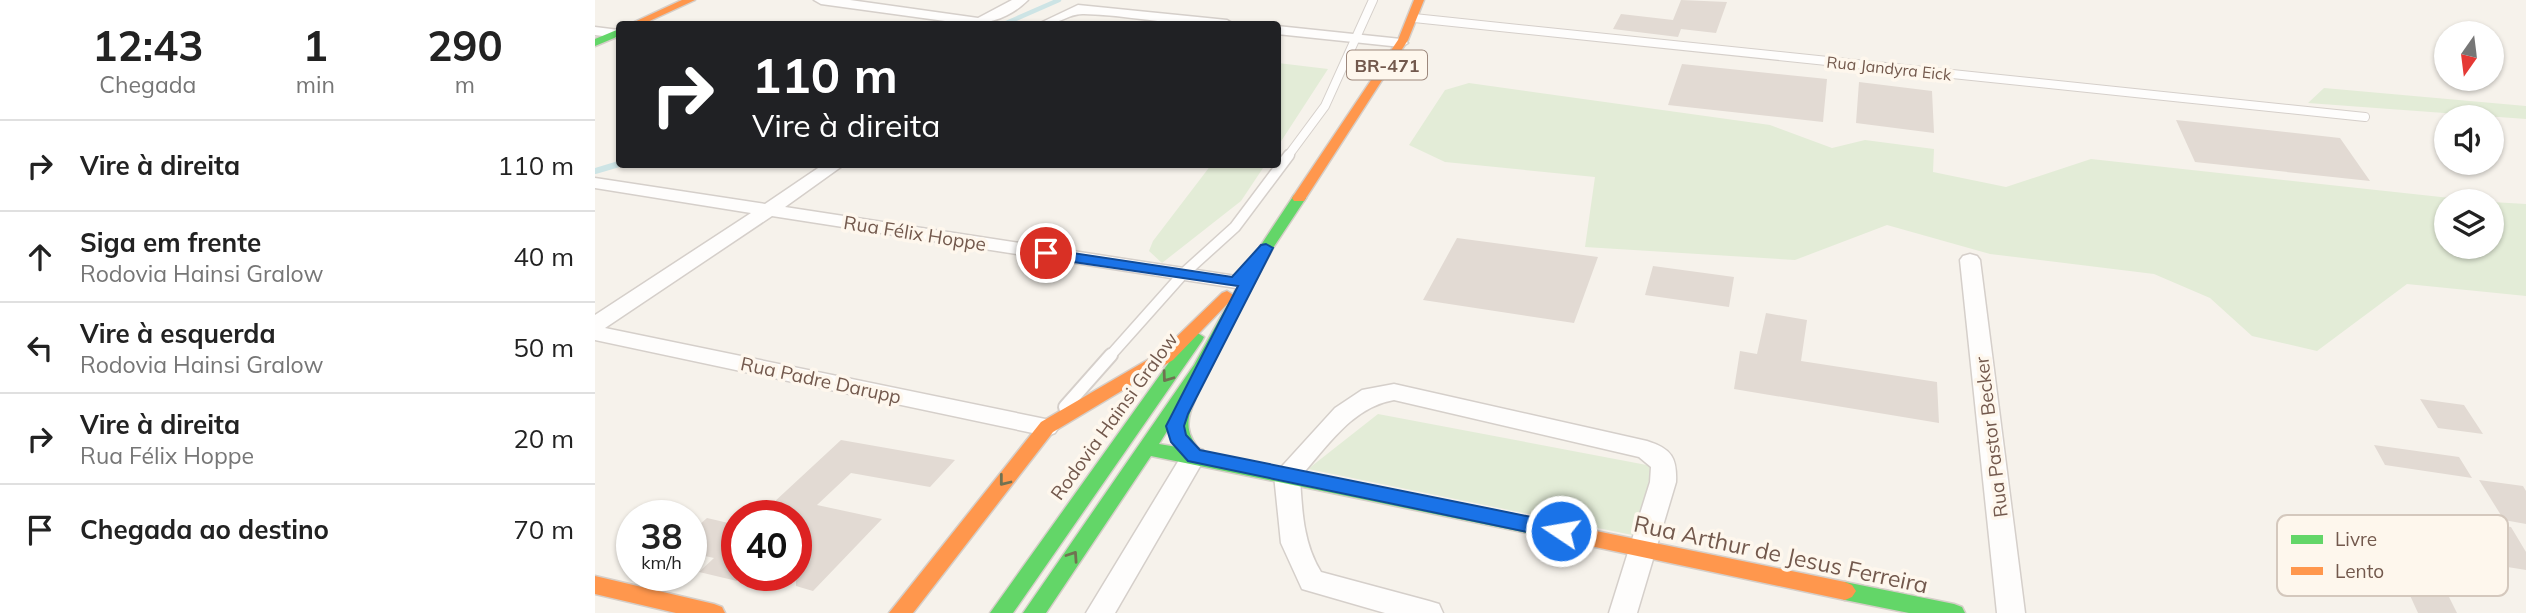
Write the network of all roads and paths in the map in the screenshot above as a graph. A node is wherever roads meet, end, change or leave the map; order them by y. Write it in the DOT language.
graph roads {
  1 [pos="690,0"];
  2 [pos="821,0"];
  3 [pos="1021,0"];
  4 [pos="1373,0"];
  5 [pos="1419,0"];
  6 [pos="1414,18"];
  7 [pos="642,21"];
  8 [pos="972,21"];
  9 [pos="982,21"];
  10 [pos="1051,21"];
  11 [pos="1194,21"];
  12 [pos="1281,30"];
  13 [pos="595,31"];
  14 [pos="616,33"];
  15 [pos="616,34"];
  16 [pos="1356,38"];
  17 [pos="595,43"];
  18 [pos="1401,43"];
  19 [pos="2365,117"];
  20 [pos="1281,165"];
  21 [pos="831,168"];
  22 [pos="1279,168"];
  23 [pos="595,183"];
  24 [pos="770,210"];
  25 [pos="1266,248"];
  26 [pos="1971,260"];
  27 [pos="1184,274"];
  28 [pos="1231,289"];
  29 [pos="595,325"];
  30 [pos="595,333"];
  31 [pos="1211,350"];
  32 [pos="1047,427"];
  33 [pos="1146,448"];
  34 [pos="1194,456"];
  35 [pos="1287,475"];
  36 [pos="1643,548"];
  37 [pos="595,585"];
  38 [pos="708,612"];
  39 [pos="900,613"];
  40 [pos="1002,613"];
  41 [pos="1034,613"];
  42 [pos="1100,613"];
  43 [pos="1429,613"];
  44 [pos="1623,613"];
  45 [pos="1954,613"];
  46 [pos="2011,613"];
  1 -- 7 [label="main road"];
  2 -- 8 [label="street"];
  3 -- 9 [label="street"];
  4 -- 16 [label="lane"];
  5 -- 6 [label="main road, Rodovia Hainsi Gralow / BR-471"];
  6 -- 18 [label="main road, Rodovia Hainsi Gralow / BR-471"];
  6 -- 19 [label="lane, Rua Jandyra Eick"];
  10 -- 11 [label="street"];
  12 -- 16 [label="street"];
  13 -- 14 [label="street"];
  15 -- 17 [label="main road"];
  16 -- 18 [label="street"];
  16 -- 20 [label="lane"];
  18 -- 25 [label="main road, Rodovia Hainsi Gralow / BR-471"];
  21 -- 24 [label="street"];
  22 -- 27 [label="lane"];
  23 -- 24 [label="street, Rua Félix Hoppe"];
  24 -- 27 [label="street, Rua Félix Hoppe"];
  24 -- 29 [label="street"];
  25 -- 28 [label="main road, Rodovia Hainsi Gralow / BR-471"];
  25 -- 31 [label="main road, Rodovia Hainsi Gralow / BR-471"];
  26 -- 46 [label="street, Rua Pastor Becker"];
  27 -- 28 [label="street, Rua Félix Hoppe"];
  27 -- 32 [label="lane"];
  28 -- 32 [label="main road"];
  28 -- 40 [label="main road, Rodovia Hainsi Gralow / BR-471, one-way"];
  30 -- 32 [label="street, Rua Padre Darupp"];
  31 -- 33 [label="main road, Rodovia Hainsi Gralow / BR-471"];
  31 -- 34 [label="main road"];
  32 -- 39 [label="main road, one-way"];
  33 -- 34 [label="main road, Rua Arthur de Jesus Ferreira"];
  41 -- 33 [label="main road, Rodovia Hainsi Gralow / BR-471, one-way"];
  34 -- 35 [label="main road, Rua Arthur de Jesus Ferreira"];
  34 -- 42 [label="street"];
  35 -- 36 [label="main road, Rua Arthur de Jesus Ferreira"];
  35 -- 36 [label="street"];
  35 -- 43 [label="street"];
  36 -- 44 [label="street"];
  36 -- 45 [label="main road, Rua Arthur de Jesus Ferreira"];
  37 -- 38 [label="main road"];
}
